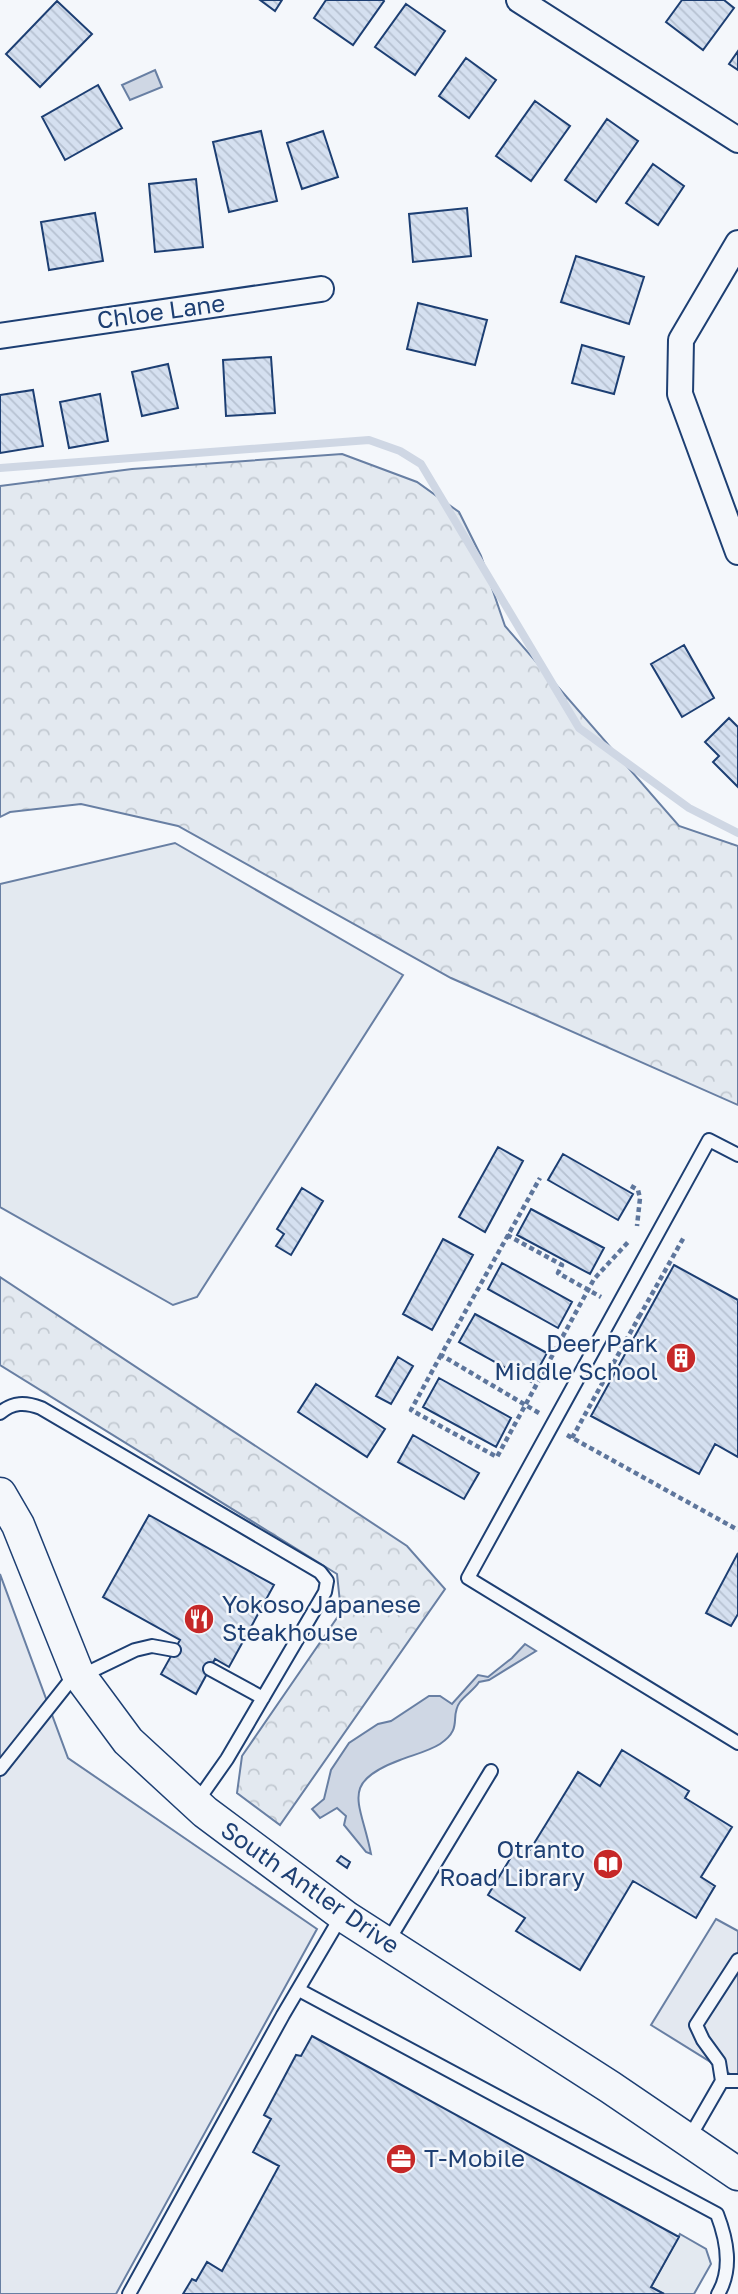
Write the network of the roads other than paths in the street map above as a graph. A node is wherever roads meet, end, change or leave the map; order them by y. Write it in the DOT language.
graph roads {
  1 [pos="519,0"];
  2 [pos="738,140"];
  3 [pos="738,243"];
  4 [pos="321,289"];
  5 [pos="0,336"];
  6 [pos="738,552"];
  7 [pos="738,1155"];
  8 [pos="0,1413"];
  9 [pos="0,1494"];
  10 [pos="174,1650"];
  11 [pos="210,1669"];
  12 [pos="79,1674"];
  13 [pos="263,1698"];
  14 [pos="738,1743"];
  15 [pos="0,1769"];
  16 [pos="491,1771"];
  17 [pos="196,1804"];
  18 [pos="343,1914"];
  19 [pos="387,1943"];
  20 [pos="738,1960"];
  21 [pos="299,1990"];
  22 [pos="722,2081"];
  23 [pos="738,2081"];
  24 [pos="688,2140"];
  25 [pos="738,2174"];
  26 [pos="129,2294"];
  27 [pos="718,2294"];
  1 -- 2 [label="street"];
  3 -- 6 [label="street"];
  4 -- 5 [label="street, Chloe Lane"];
  7 -- 14 [label="lane"];
  8 -- 13 [label="lane"];
  9 -- 12 [label="street, South Antler Drive"];
  10 -- 12 [label="lane"];
  11 -- 13 [label="lane"];
  12 -- 15 [label="lane"];
  12 -- 17 [label="street, South Antler Drive"];
  13 -- 17 [label="lane"];
  16 -- 19 [label="lane"];
  17 -- 18 [label="street, South Antler Drive"];
  18 -- 19 [label="street, South Antler Drive"];
  18 -- 21 [label="lane"];
  19 -- 24 [label="street, South Antler Drive"];
  20 -- 22 [label="lane"];
  21 -- 26 [label="lane"];
  21 -- 27 [label="lane"];
  22 -- 23 [label="lane"];
  22 -- 24 [label="lane"];
  24 -- 25 [label="street, South Antler Drive"];
}
